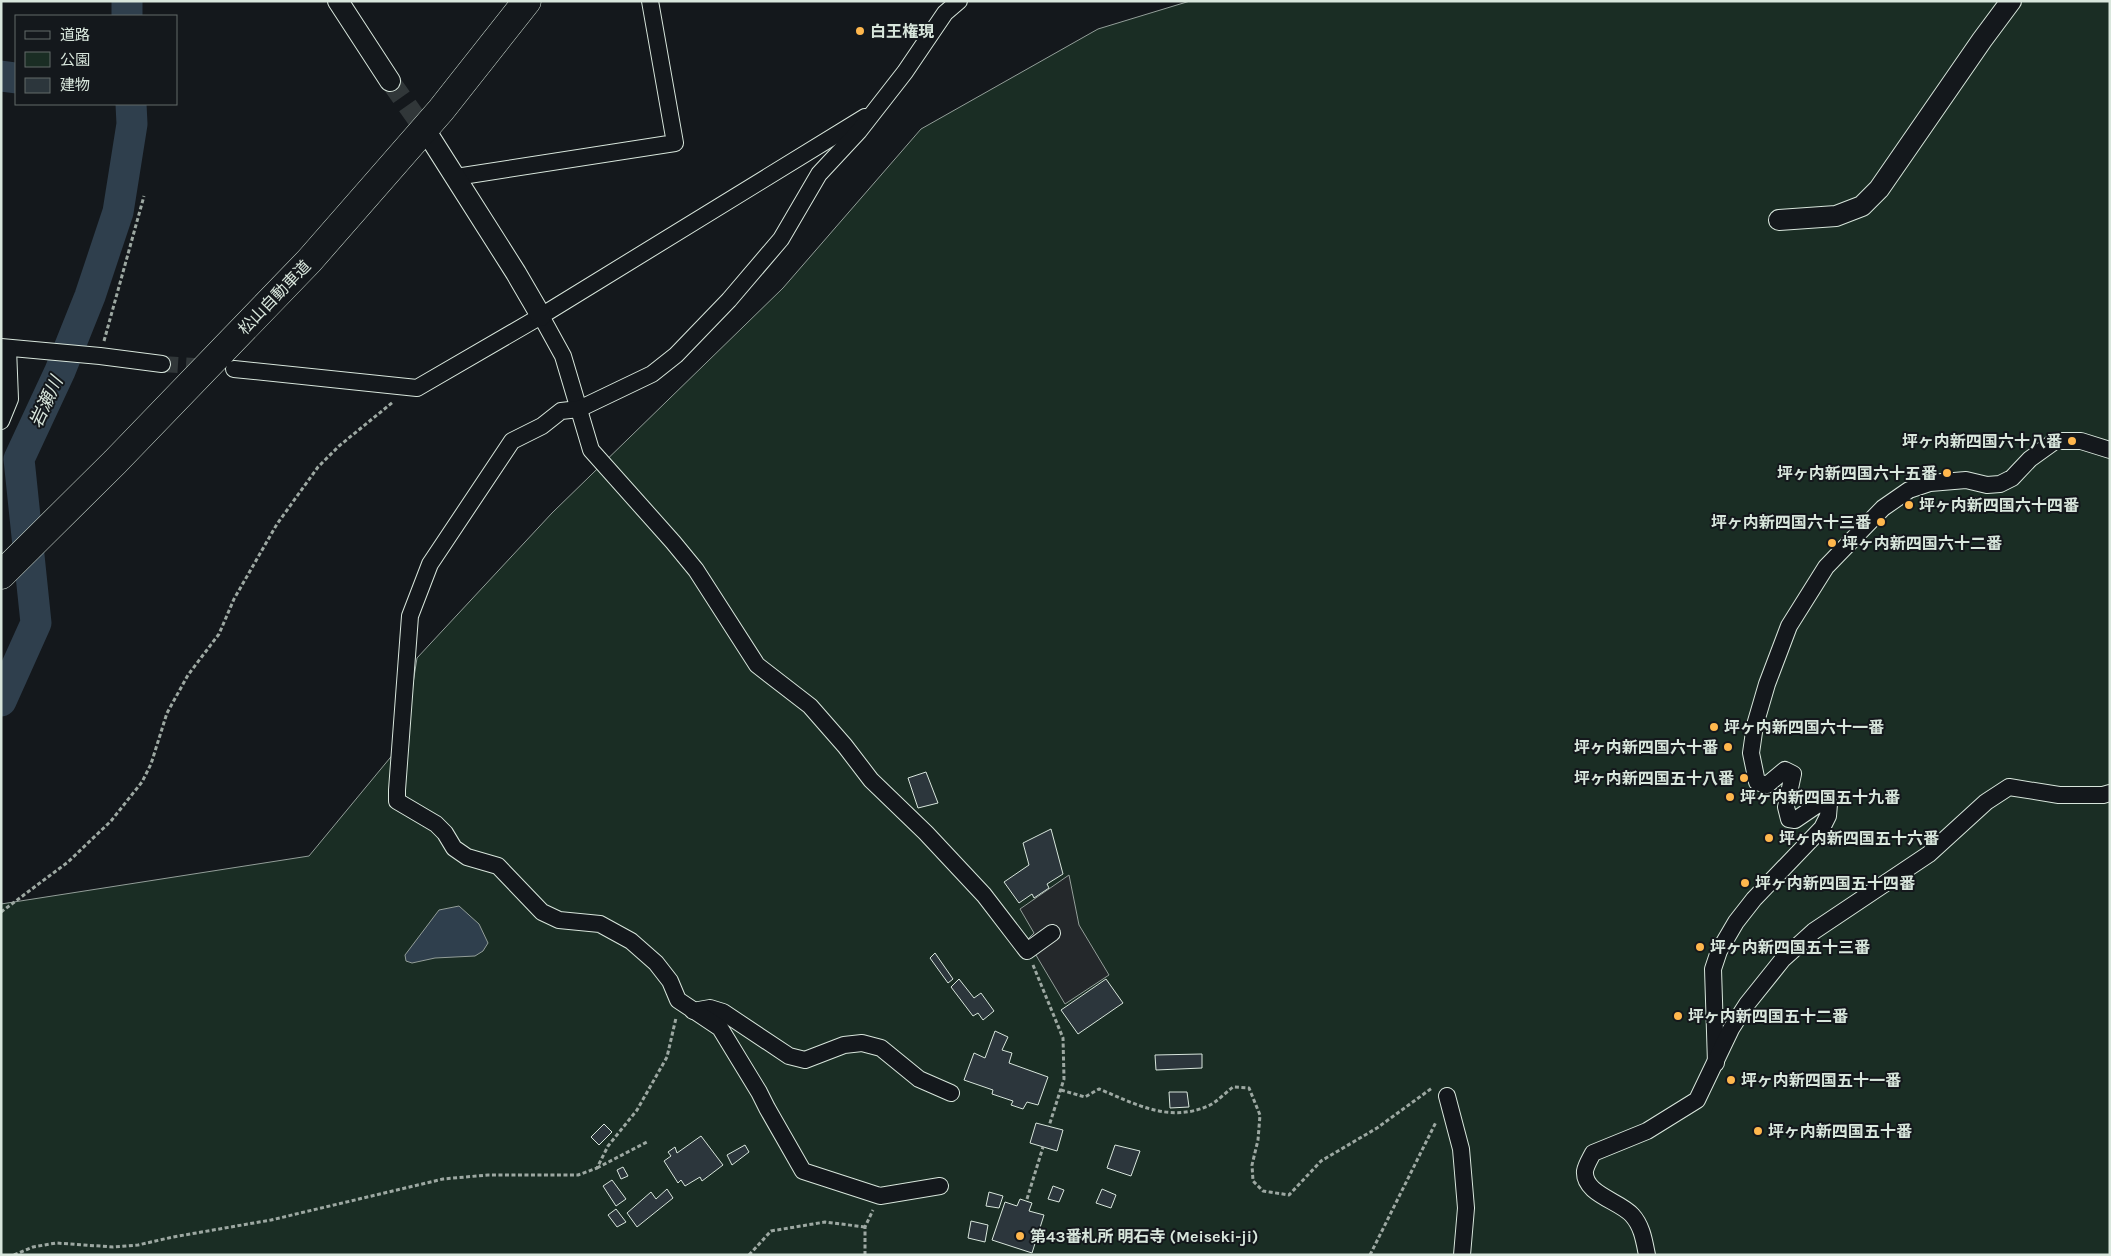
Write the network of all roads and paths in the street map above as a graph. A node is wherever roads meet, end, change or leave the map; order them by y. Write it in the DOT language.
graph roads {
  1 [pos="338,1"];
  2 [pos="507,1"];
  3 [pos="527,1"];
  4 [pos="650,1"];
  5 [pos="959,1"];
  6 [pos="2011,1"];
  7 [pos="946,7"];
  8 [pos="390,81"];
  9 [pos="872,112"];
  10 [pos="431,139"];
  11 [pos="456,177"];
  12 [pos="144,196"];
  13 [pos="1779,220"];
  14 [pos="541,316"];
  15 [pos="5,348"];
  16 [pos="100,356"];
  17 [pos="162,364"];
  18 [pos="234,370"];
  19 [pos="417,388"];
  20 [pos="579,409"];
  21 [pos="1,421"];
  22 [pos="2110,450"];
  23 [pos="110,458"];
  24 [pos="1,556"];
  25 [pos="1,575"];
  26 [pos="2110,793"];
  27 [pos="1,912"];
  28 [pos="1052,933"];
  29 [pos="1027,951"];
  30 [pos="678,1000"];
  31 [pos="694,1011"];
  32 [pos="1716,1063"];
  33 [pos="1061,1090"];
  34 [pos="951,1093"];
  35 [pos="1447,1096"];
  36 [pos="1049,1126"];
  37 [pos="647,1142"];
  38 [pos="1043,1146"];
  39 [pos="597,1168"];
  40 [pos="940,1186"];
  41 [pos="880,1196"];
  42 [pos="1027,1199"];
  43 [pos="865,1227"];
  44 [pos="14,1255"];
  45 [pos="749,1255"];
  46 [pos="865,1255"];
  47 [pos="1370,1255"];
  48 [pos="1462,1255"];
  49 [pos="1647,1255"];
  1 -- 8 [label="street"];
  2 -- 23 [label="highway, 松山自動車道"];
  3 -- 23 [label="highway, 松山自動車道"];
  4 -- 11 [label="street"];
  5 -- 7 [label="street"];
  6 -- 13 [label="street"];
  7 -- 9 [label="street"];
  9 -- 14 [label="street"];
  9 -- 20 [label="street"];
  10 -- 11 [label="street"];
  11 -- 14 [label="street"];
  12 -- 16 [label="path"];
  14 -- 19 [label="street"];
  14 -- 20 [label="street"];
  15 -- 16 [label="street"];
  15 -- 21 [label="street"];
  16 -- 17 [label="street"];
  18 -- 19 [label="street"];
  19 -- 27 [label="path"];
  20 -- 29 [label="street"];
  20 -- 30 [label="street"];
  22 -- 32 [label="street"];
  23 -- 24 [label="highway, 松山自動車道"];
  23 -- 25 [label="highway, 松山自動車道"];
  26 -- 32 [label="street"];
  28 -- 29 [label="street"];
  29 -- 33 [label="path"];
  30 -- 31 [label="street"];
  30 -- 39 [label="path"];
  31 -- 34 [label="street"];
  31 -- 41 [label="street"];
  32 -- 49 [label="street"];
  33 -- 35 [label="path"];
  33 -- 36 [label="path"];
  35 -- 47 [label="path"];
  35 -- 48 [label="street"];
  37 -- 39 [label="path"];
  38 -- 42 [label="path"];
  39 -- 44 [label="path"];
  40 -- 41 [label="street"];
  41 -- 43 [label="path"];
  43 -- 45 [label="path"];
  43 -- 46 [label="path"];
}
